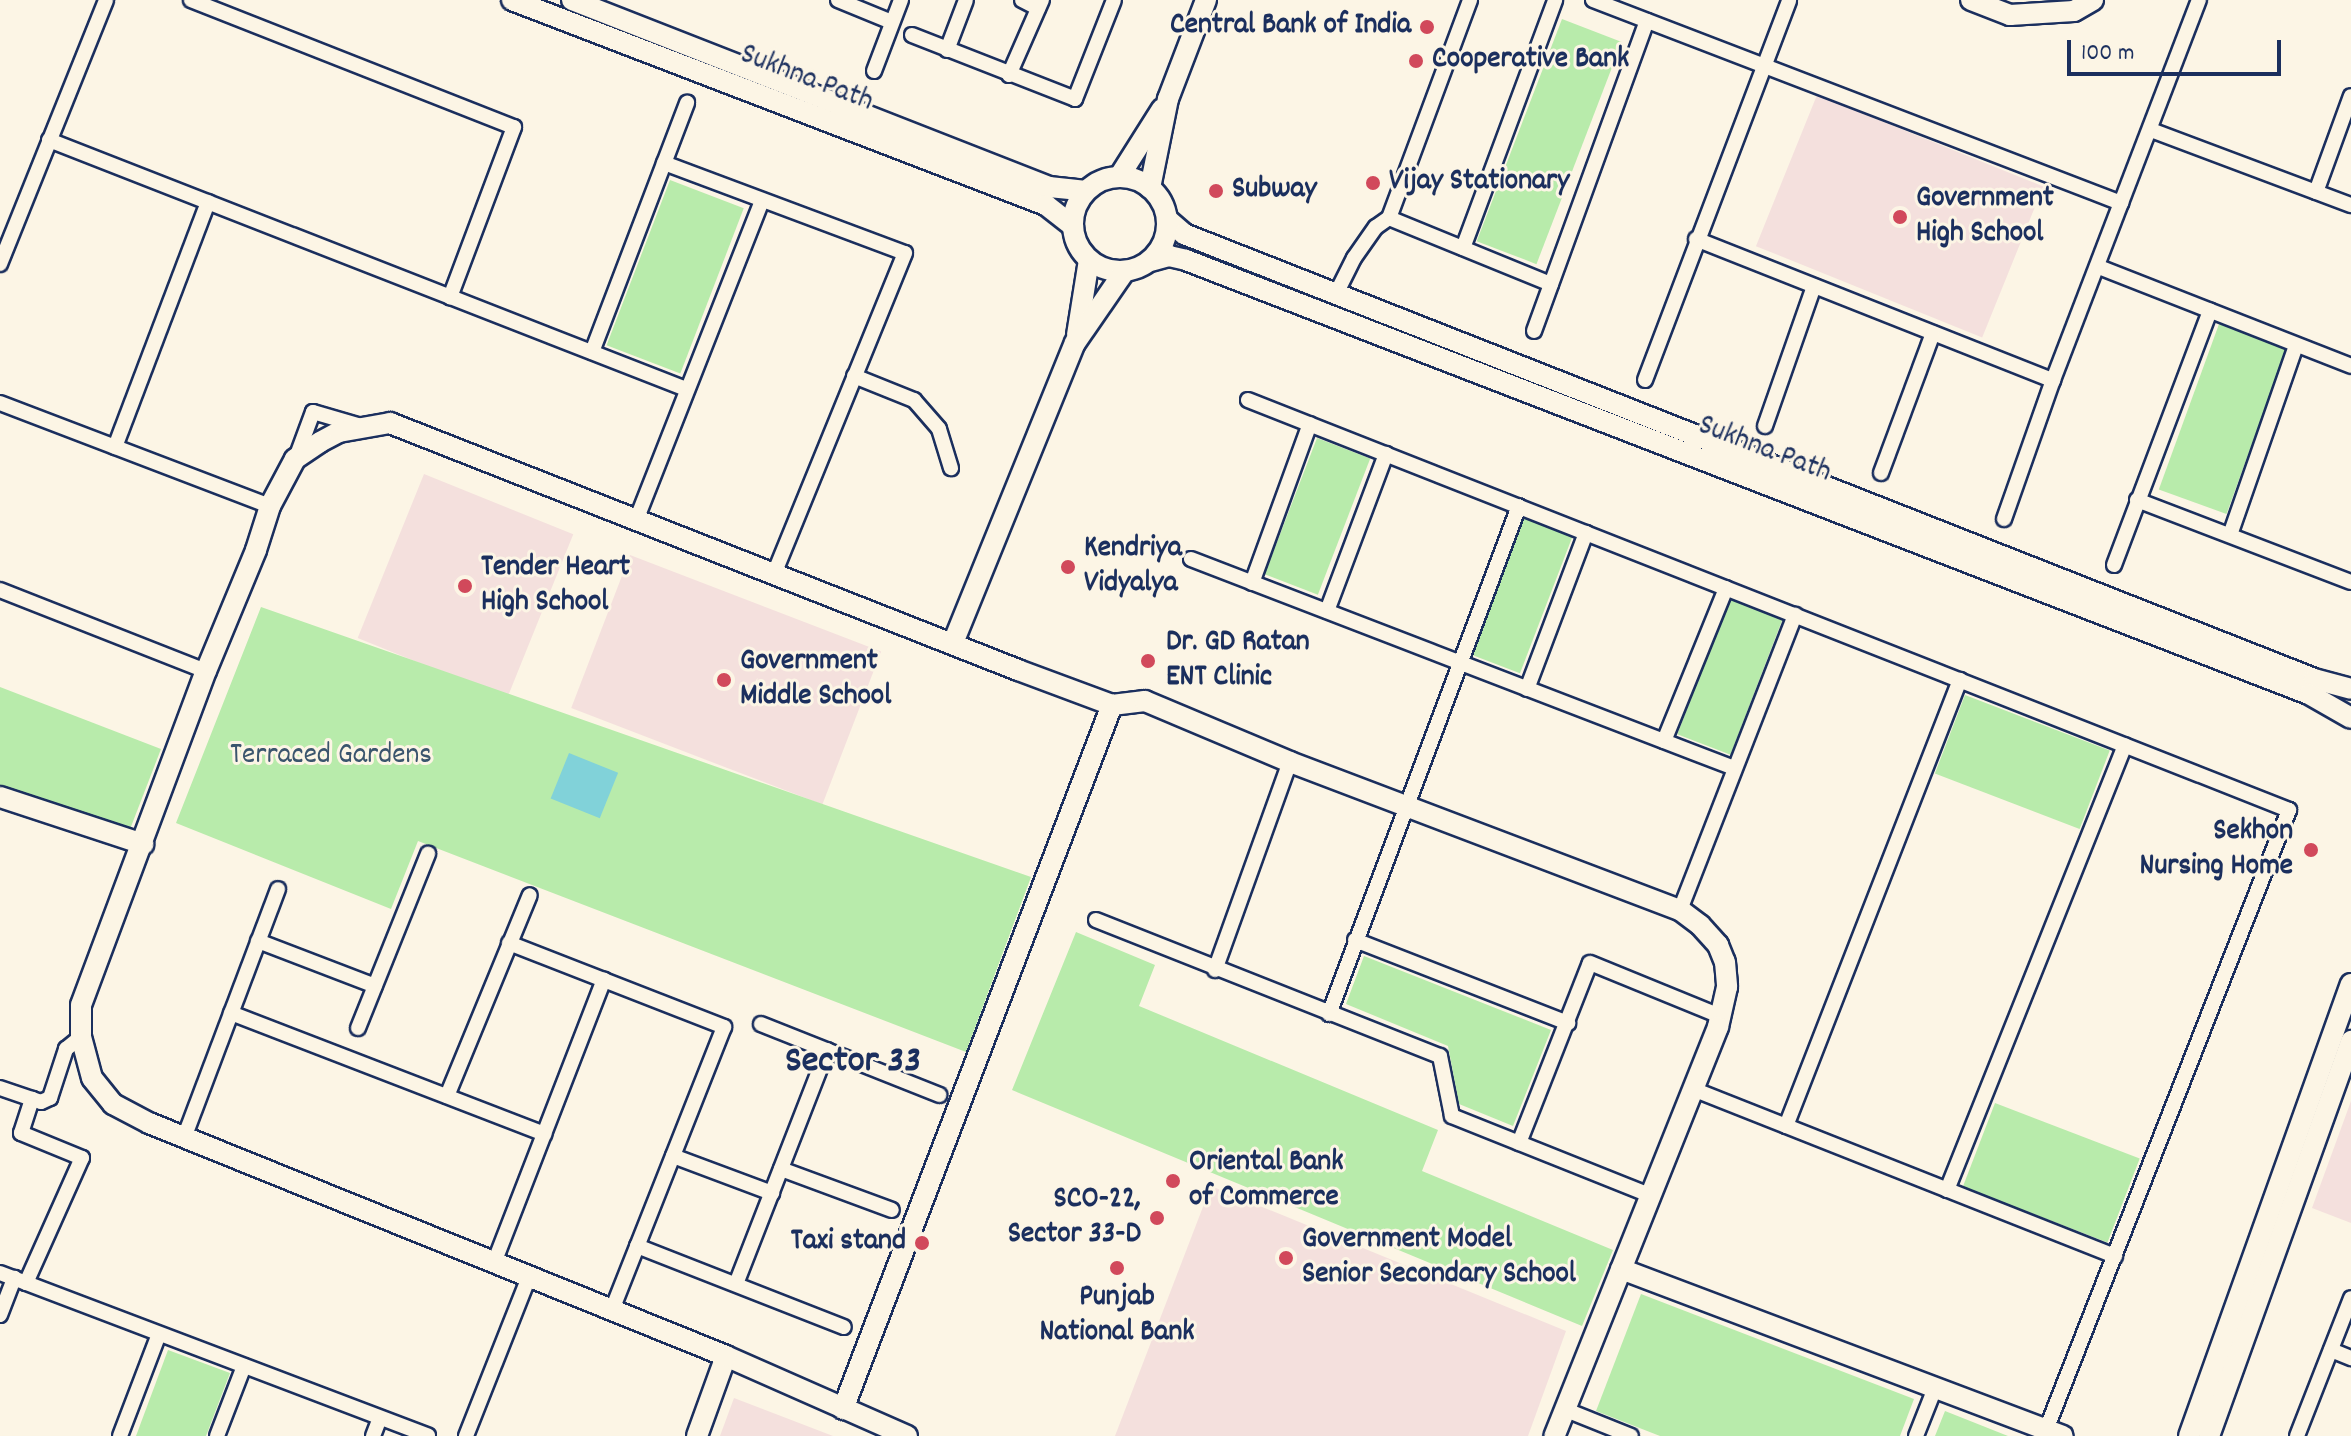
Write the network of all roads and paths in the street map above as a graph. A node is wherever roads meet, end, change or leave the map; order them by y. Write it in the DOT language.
graph roads {
  1 [pos="106,0"];
  2 [pos="191,0"];
  3 [pos="512,0"];
  4 [pos="572,0"];
  5 [pos="838,0"];
  6 [pos="901,0"];
  7 [pos="966,0"];
  8 [pos="1022,0"];
  9 [pos="1114,0"];
  10 [pos="1206,0"];
  11 [pos="1470,0"];
  12 [pos="1555,0"];
  13 [pos="1593,0"];
  14 [pos="1789,0"];
  15 [pos="1971,0"];
  16 [pos="2093,0"];
  17 [pos="2199,0"];
  18 [pos="1040,4"];
  19 [pos="1647,21"];
  20 [pos="892,22"];
  21 [pos="912,35"];
  22 [pos="947,50"];
  23 [pos="1764,66"];
  24 [pos="874,71"];
  25 [pos="1009,75"];
  26 [pos="2351,96"];
  27 [pos="1168,99"];
  28 [pos="687,103"];
  29 [pos="2151,130"];
  30 [pos="49,140"];
  31 [pos="664,163"];
  32 [pos="1119,177"];
  33 [pos="1150,188"];
  34 [pos="1086,191"];
  35 [pos="2316,192"];
  36 [pos="762,201"];
  37 [pos="208,202"];
  38 [pos="2121,203"];
  39 [pos="2351,205"];
  40 [pos="1389,218"];
  41 [pos="1167,219"];
  42 [pos="1073,226"];
  43 [pos="1696,239"];
  44 [pos="1463,248"];
  45 [pos="1089,260"];
  46 [pos="1151,261"];
  47 [pos="0,264"];
  48 [pos="2099,267"];
  49 [pos="1124,272"];
  50 [pos="1551,284"];
  51 [pos="1814,286"];
  52 [pos="1336,294"];
  53 [pos="450,297"];
  54 [pos="2210,311"];
  55 [pos="1534,331"];
  56 [pos="1933,333"];
  57 [pos="1075,343"];
  58 [pos="2296,345"];
  59 [pos="592,352"];
  60 [pos="2351,366"];
  61 [pos="854,376"];
  62 [pos="1645,380"];
  63 [pos="2053,380"];
  64 [pos="686,389"];
  65 [pos="1248,400"];
  66 [pos="0,403"];
  67 [pos="1310,424"];
  68 [pos="361,426"];
  69 [pos="1765,426"];
  70 [pos="115,447"];
  71 [pos="1386,454"];
  72 [pos="295,459"];
  73 [pos="951,468"];
  74 [pos="1881,473"];
  75 [pos="2137,500"];
  76 [pos="270,506"];
  77 [pos="1519,506"];
  78 [pos="637,518"];
  79 [pos="2004,519"];
  80 [pos="1586,533"];
  81 [pos="2230,535"];
  82 [pos="1191,559"];
  83 [pos="2114,565"];
  84 [pos="775,572"];
  85 [pos="2351,582"];
  86 [pos="1252,583"];
  87 [pos="1726,588"];
  88 [pos="0,590"];
  89 [pos="1327,611"];
  90 [pos="1795,615"];
  91 [pos="953,643"];
  92 [pos="1459,662"];
  93 [pos="206,671"];
  94 [pos="1960,680"];
  95 [pos="1527,689"];
  96 [pos="2351,689"];
  97 [pos="1112,705"];
  98 [pos="2351,718"];
  99 [pos="1664,741"];
  100 [pos="2125,745"];
  101 [pos="1290,762"];
  102 [pos="1734,768"];
  103 [pos="0,797"];
  104 [pos="1405,807"];
  105 [pos="143,844"];
  106 [pos="428,854"];
  107 [pos="278,889"];
  108 [pos="530,895"];
  109 [pos="1680,910"];
  110 [pos="1096,920"];
  111 [pos="1355,940"];
  112 [pos="258,941"];
  113 [pos="509,943"];
  114 [pos="1215,970"];
  115 [pos="604,980"];
  116 [pos="2351,984"];
  117 [pos="375,986"];
  118 [pos="231,1013"];
  119 [pos="1329,1014"];
  120 [pos="1720,1016"];
  121 [pos="1568,1023"];
  122 [pos="761,1024"];
  123 [pos="358,1028"];
  124 [pos="81,1037"];
  125 [pos="2351,1041"];
  126 [pos="827,1050"];
  127 [pos="0,1088"];
  128 [pos="1693,1089"];
  129 [pos="939,1095"];
  130 [pos="447,1096"];
  131 [pos="32,1099"];
  132 [pos="1786,1126"];
  133 [pos="544,1134"];
  134 [pos="184,1138"];
  135 [pos="1519,1143"];
  136 [pos="673,1156"];
  137 [pos="781,1169"];
  138 [pos="1947,1190"];
  139 [pos="772,1193"];
  140 [pos="1650,1195"];
  141 [pos="892,1210"];
  142 [pos="637,1246"];
  143 [pos="2115,1256"];
  144 [pos="494,1263"];
  145 [pos="1621,1269"];
  146 [pos="529,1277"];
  147 [pos="13,1278"];
  148 [pos="736,1284"];
  149 [pos="2351,1298"];
  150 [pos="612,1310"];
  151 [pos="0,1315"];
  152 [pos="844,1327"];
  153 [pos="159,1334"];
  154 [pos="2331,1350"];
  155 [pos="726,1356"];
  156 [pos="2351,1358"];
  157 [pos="244,1366"];
  158 [pos="1935,1388"];
  159 [pos="843,1409"];
  160 [pos="1564,1409"];
  161 [pos="380,1418"];
  162 [pos="2054,1433"];
  163 [pos="120,1436"];
  164 [pos="217,1436"];
  165 [pos="373,1436"];
  166 [pos="428,1436"];
  167 [pos="466,1436"];
  168 [pos="697,1436"];
  169 [pos="907,1436"];
  170 [pos="1554,1436"];
  171 [pos="1631,1436"];
  172 [pos="1916,1436"];
  173 [pos="2189,1436"];
  174 [pos="2209,1436"];
  175 [pos="2297,1436"];
  1 -- 30 [label="street"];
  2 -- 53 [label="street"];
  3 -- 42 [label="street, Sukhna Path"];
  4 -- 34 [label="street, Sukhna Path"];
  5 -- 20 [label="street"];
  6 -- 20 [label="street"];
  7 -- 22 [label="street"];
  8 -- 18 [label="street"];
  9 -- 25 [label="street"];
  10 -- 27 [label="street"];
  11 -- 40 [label="street"];
  12 -- 44 [label="street"];
  13 -- 19 [label="street"];
  14 -- 23 [label="street"];
  15 -- 16 [label="street"];
  17 -- 29 [label="street"];
  18 -- 25 [label="street"];
  19 -- 23 [label="street"];
  19 -- 50 [label="street"];
  20 -- 24 [label="street"];
  21 -- 22 [label="street"];
  22 -- 25 [label="street"];
  23 -- 38 [label="street"];
  23 -- 43 [label="street"];
  26 -- 35 [label="street"];
  27 -- 32 [label="street"];
  27 -- 33 [label="street"];
  28 -- 31 [label="street"];
  29 -- 35 [label="street"];
  29 -- 38 [label="street"];
  30 -- 37 [label="street"];
  30 -- 47 [label="street"];
  31 -- 36 [label="street"];
  31 -- 59 [label="street"];
  32 -- 33 [label="street"];
  32 -- 34 [label="street"];
  33 -- 41 [label="street"];
  34 -- 42 [label="street"];
  35 -- 39 [label="street"];
  36 -- 61 [label="street"];
  36 -- 64 [label="street"];
  37 -- 53 [label="street"];
  37 -- 70 [label="street"];
  38 -- 48 [label="street"];
  40 -- 44 [label="street"];
  40 -- 52 [label="street"];
  41 -- 46 [label="street"];
  41 -- 52 [label="street, Sukhna Path"];
  42 -- 45 [label="street"];
  43 -- 51 [label="street"];
  43 -- 62 [label="street"];
  44 -- 50 [label="street"];
  45 -- 49 [label="street"];
  45 -- 57 [label="street"];
  46 -- 49 [label="street"];
  46 -- 98 [label="street, Sukhna Path"];
  48 -- 54 [label="street"];
  48 -- 63 [label="street"];
  49 -- 57 [label="street"];
  50 -- 55 [label="street"];
  51 -- 56 [label="street"];
  51 -- 69 [label="street"];
  52 -- 96 [label="street, Sukhna Path"];
  53 -- 59 [label="street"];
  54 -- 58 [label="street"];
  54 -- 75 [label="street"];
  56 -- 63 [label="street"];
  56 -- 74 [label="street"];
  57 -- 91 [label="street"];
  58 -- 60 [label="street"];
  58 -- 81 [label="street"];
  59 -- 64 [label="street"];
  61 -- 73 [label="street"];
  61 -- 84 [label="street"];
  63 -- 79 [label="street"];
  64 -- 78 [label="street"];
  65 -- 67 [label="street"];
  66 -- 70 [label="street"];
  67 -- 71 [label="street"];
  67 -- 86 [label="street"];
  68 -- 72 [label="street"];
  68 -- 72 [label="street"];
  68 -- 78 [label="street"];
  70 -- 76 [label="street"];
  71 -- 77 [label="street"];
  71 -- 89 [label="street"];
  72 -- 76 [label="street"];
  75 -- 81 [label="street"];
  75 -- 83 [label="street"];
  76 -- 93 [label="street"];
  77 -- 80 [label="street"];
  77 -- 92 [label="street"];
  78 -- 84 [label="street"];
  80 -- 87 [label="street"];
  80 -- 95 [label="street"];
  81 -- 85 [label="street"];
  82 -- 86 [label="street"];
  84 -- 91 [label="street"];
  86 -- 89 [label="street"];
  87 -- 90 [label="street"];
  87 -- 99 [label="street"];
  88 -- 93 [label="street"];
  89 -- 92 [label="street"];
  90 -- 94 [label="street"];
  90 -- 102 [label="street"];
  91 -- 97 [label="street"];
  92 -- 95 [label="street"];
  92 -- 104 [label="street"];
  93 -- 105 [label="street"];
  94 -- 100 [label="street"];
  94 -- 132 [label="street"];
  95 -- 99 [label="street"];
  97 -- 101 [label="street"];
  97 -- 159 [label="street"];
  99 -- 102 [label="street"];
  100 -- 138 [label="street"];
  100 -- 143 [label="street"];
  101 -- 104 [label="street"];
  101 -- 114 [label="street"];
  102 -- 109 [label="street"];
  103 -- 105 [label="street"];
  104 -- 109 [label="street"];
  104 -- 111 [label="street"];
  105 -- 124 [label="street"];
  106 -- 117 [label="street"];
  107 -- 112 [label="street"];
  108 -- 113 [label="street"];
  109 -- 120 [label="street"];
  110 -- 114 [label="street"];
  111 -- 119 [label="street"];
  111 -- 121 [label="street"];
  112 -- 117 [label="street"];
  112 -- 118 [label="street"];
  113 -- 115 [label="street"];
  113 -- 130 [label="street"];
  114 -- 119 [label="street"];
  115 -- 133 [label="street"];
  115 -- 136 [label="street"];
  116 -- 173 [label="street"];
  117 -- 123 [label="street"];
  118 -- 130 [label="street"];
  118 -- 134 [label="street"];
  119 -- 135 [label="street"];
  120 -- 121 [label="street"];
  120 -- 128 [label="street"];
  121 -- 135 [label="street"];
  122 -- 126 [label="street"];
  124 -- 131 [label="street"];
  124 -- 134 [label="street"];
  125 -- 174 [label="street"];
  126 -- 129 [label="street"];
  126 -- 137 [label="street"];
  127 -- 131 [label="street"];
  128 -- 132 [label="street"];
  128 -- 140 [label="street"];
  130 -- 133 [label="street"];
  131 -- 147 [label="street"];
  132 -- 138 [label="street"];
  133 -- 144 [label="street"];
  134 -- 144 [label="street"];
  135 -- 140 [label="street"];
  136 -- 139 [label="street"];
  136 -- 142 [label="street"];
  137 -- 139 [label="street"];
  137 -- 141 [label="street"];
  138 -- 143 [label="street"];
  139 -- 148 [label="street"];
  140 -- 145 [label="street"];
  142 -- 148 [label="street"];
  142 -- 150 [label="street"];
  143 -- 162 [label="street"];
  144 -- 146 [label="street"];
  145 -- 158 [label="street"];
  145 -- 160 [label="street"];
  146 -- 150 [label="street"];
  146 -- 167 [label="street"];
  147 -- 151 [label="street"];
  147 -- 153 [label="street"];
  148 -- 152 [label="street"];
  149 -- 154 [label="street"];
  150 -- 155 [label="street"];
  153 -- 157 [label="street"];
  153 -- 163 [label="street"];
  154 -- 156 [label="street"];
  154 -- 175 [label="street"];
  155 -- 159 [label="street"];
  155 -- 168 [label="street"];
  157 -- 161 [label="street"];
  157 -- 164 [label="street"];
  158 -- 162 [label="street"];
  158 -- 172 [label="street"];
  159 -- 169 [label="street"];
  160 -- 170 [label="street"];
  160 -- 171 [label="street"];
  161 -- 165 [label="street"];
  161 -- 166 [label="street"];
}
